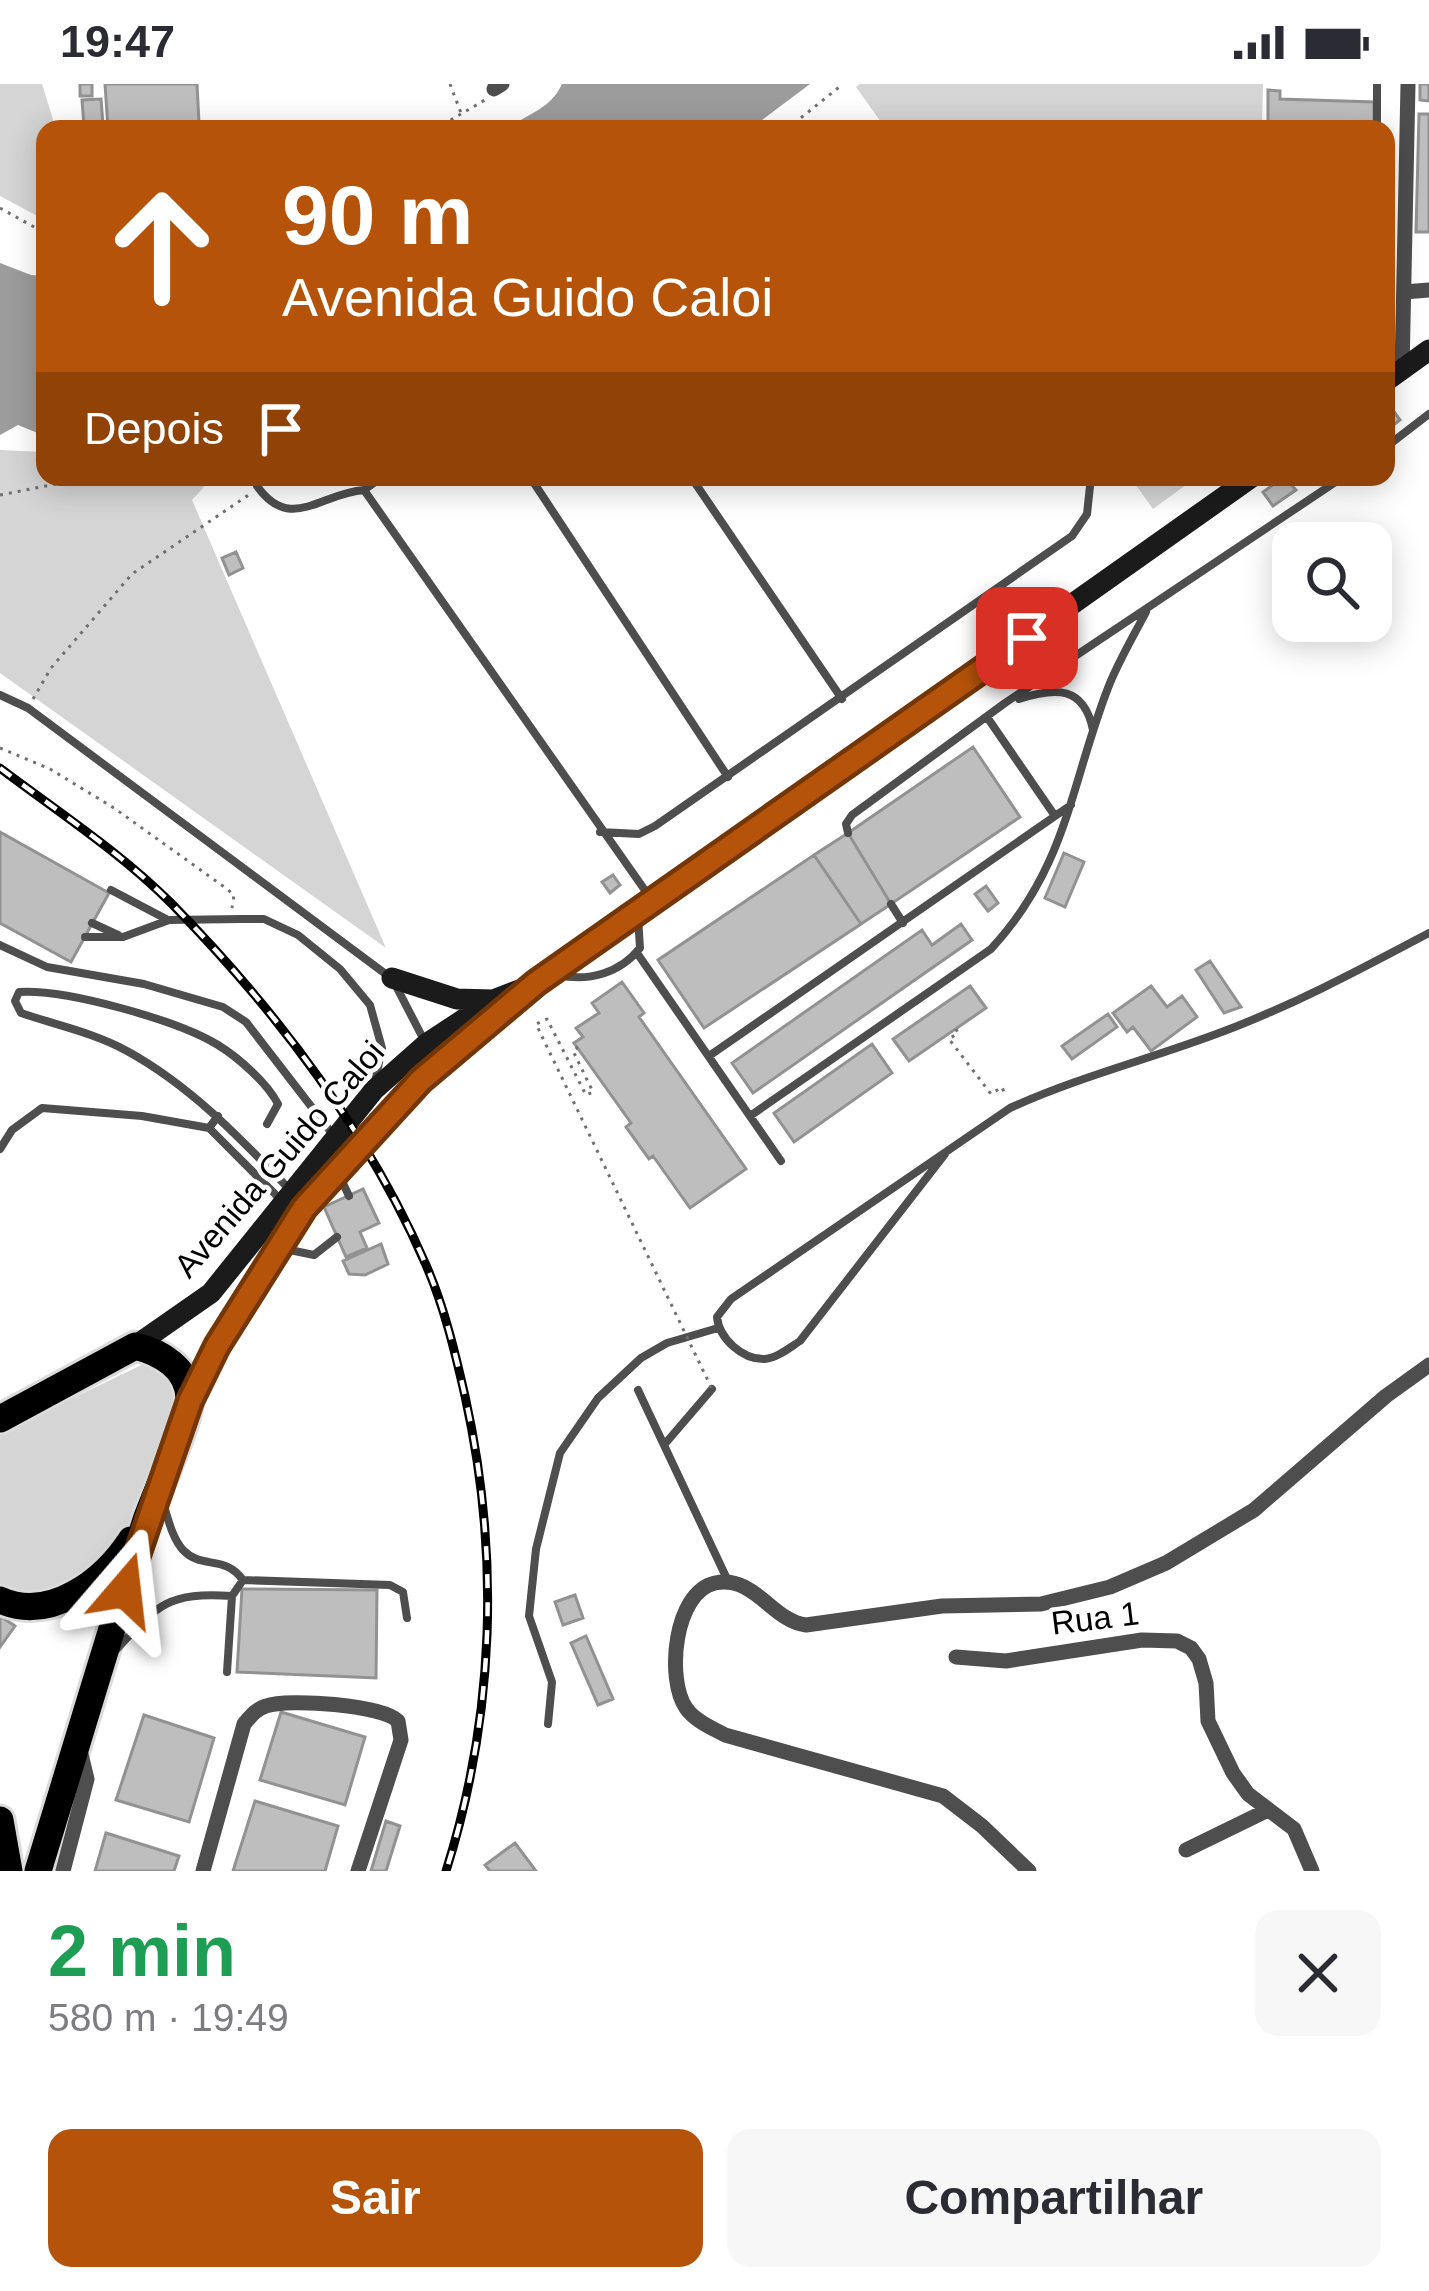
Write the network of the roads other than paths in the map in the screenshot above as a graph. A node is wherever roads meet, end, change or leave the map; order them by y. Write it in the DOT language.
graph roads {
  1 [pos="1377,84"];
  2 [pos="1408,84"];
  3 [pos="1377,120"];
  4 [pos="1429,290"];
  5 [pos="1404,292"];
  6 [pos="1429,350"];
  7 [pos="1395,367"];
  8 [pos="1395,374"];
  9 [pos="1429,414"];
  10 [pos="1395,440"];
  11 [pos="256,486"];
  12 [pos="370,486"];
  13 [pos="536,486"];
  14 [pos="697,486"];
  15 [pos="1090,486"];
  16 [pos="1239,486"];
  17 [pos="1330,486"];
  18 [pos="364,490"];
  19 [pos="1146,612"];
  20 [pos="0,695"];
  21 [pos="842,699"];
  22 [pos="1005,703"];
  23 [pos="987,716"];
  24 [pos="1094,732"];
  25 [pos="728,777"];
  26 [pos="1072,804"];
  27 [pos="1055,816"];
  28 [pos="600,832"];
  29 [pos="848,832"];
  30 [pos="111,890"];
  31 [pos="891,904"];
  32 [pos="646,909"];
  33 [pos="169,920"];
  34 [pos="903,922"];
  35 [pos="92,923"];
  36 [pos="1429,933"];
  37 [pos="85,937"];
  38 [pos="122,937"];
  39 [pos="0,945"];
  40 [pos="637,953"];
  41 [pos="392,978"];
  42 [pos="544,978"];
  43 [pos="493,1000"];
  44 [pos="426,1044"];
  45 [pos="709,1056"];
  46 [pos="421,1080"];
  47 [pos="374,1090"];
  48 [pos="218,1116"];
  49 [pos="750,1116"];
  50 [pos="267,1124"];
  51 [pos="208,1128"];
  52 [pos="335,1137"];
  53 [pos="0,1149"];
  54 [pos="945,1154"];
  55 [pos="781,1161"];
  56 [pos="338,1170"];
  57 [pos="349,1196"];
  58 [pos="288,1197"];
  59 [pos="337,1237"];
  60 [pos="277,1247"];
  61 [pos="718,1328"];
  62 [pos="135,1346"];
  63 [pos="1429,1365"];
  64 [pos="712,1389"];
  65 [pos="638,1390"];
  66 [pos="190,1401"];
  67 [pos="0,1419"];
  68 [pos="664,1445"];
  69 [pos="158,1487"];
  70 [pos="147,1516"];
  71 [pos="243,1580"];
  72 [pos="728,1582"];
  73 [pos="232,1597"];
  74 [pos="0,1600"];
  75 [pos="407,1618"];
  76 [pos="956,1657"];
  77 [pos="103,1664"];
  78 [pos="227,1672"];
  79 [pos="548,1724"];
  80 [pos="78,1741"];
  81 [pos="1268,1810"];
  82 [pos="0,1820"];
  83 [pos="1186,1850"];
  84 [pos="10,1871"];
  85 [pos="38,1871"];
  86 [pos="63,1871"];
  87 [pos="203,1871"];
  88 [pos="358,1871"];
  89 [pos="1029,1871"];
  90 [pos="1312,1871"];
  1 -- 3 [label="lane"];
  2 -- 5 [label="street"];
  4 -- 5 [label="street"];
  5 -- 7 [label="street"];
  6 -- 8 [label="main road"];
  9 -- 10 [label="lane"];
  11 -- 18 [label="lane"];
  12 -- 18 [label="lane"];
  13 -- 25 [label="lane"];
  14 -- 21 [label="lane"];
  15 -- 21 [label="lane"];
  16 -- 32 [label="main road, Avenida Guido Caloi"];
  17 -- 19 [label="lane"];
  18 -- 28 [label="lane"];
  19 -- 22 [label="lane"];
  19 -- 24 [label="lane"];
  20 -- 41 [label="lane"];
  21 -- 25 [label="lane"];
  22 -- 23 [label="lane"];
  22 -- 24 [label="lane"];
  23 -- 27 [label="lane"];
  23 -- 29 [label="lane"];
  24 -- 26 [label="lane"];
  25 -- 28 [label="lane"];
  26 -- 27 [label="lane"];
  26 -- 49 [label="lane"];
  27 -- 34 [label="lane"];
  28 -- 32 [label="lane"];
  30 -- 33 [label="lane"];
  31 -- 34 [label="lane"];
  32 -- 40 [label="lane"];
  32 -- 42 [label="main road, Avenida Guido Caloi"];
  33 -- 38 [label="lane"];
  33 -- 47 [label="lane"];
  34 -- 45 [label="lane"];
  35 -- 38 [label="lane"];
  36 -- 54 [label="lane"];
  37 -- 38 [label="lane"];
  39 -- 52 [label="lane"];
  40 -- 42 [label="lane"];
  40 -- 45 [label="lane"];
  41 -- 43 [label="main road"];
  41 -- 44 [label="lane"];
  42 -- 43 [label="main road, Avenida Guido Caloi"];
  42 -- 46 [label="main road, Avenida Guido Caloi"];
  43 -- 44 [label="main road, Avenida Guido Caloi"];
  44 -- 46 [label="main road"];
  44 -- 47 [label="main road, Avenida Guido Caloi"];
  45 -- 49 [label="lane"];
  46 -- 56 [label="main road, Avenida Guido Caloi"];
  47 -- 52 [label="main road, Avenida Guido Caloi"];
  48 -- 50 [label="lane"];
  48 -- 51 [label="lane"];
  48 -- 58 [label="lane"];
  49 -- 55 [label="lane"];
  51 -- 53 [label="lane"];
  51 -- 58 [label="lane"];
  52 -- 58 [label="main road, Avenida Guido Caloi"];
  54 -- 61 [label="lane"];
  54 -- 61 [label="lane"];
  56 -- 57 [label="lane"];
  56 -- 60 [label="main road, Avenida Guido Caloi"];
  58 -- 62 [label="main road, Avenida Guido Caloi"];
  59 -- 60 [label="lane"];
  60 -- 66 [label="main road, Avenida Guido Caloi"];
  61 -- 79 [label="lane"];
  62 -- 66 [label="highway"];
  62 -- 67 [label="highway"];
  63 -- 72 [label="street"];
  64 -- 68 [label="lane"];
  65 -- 68 [label="lane"];
  66 -- 69 [label="highway"];
  68 -- 72 [label="lane"];
  69 -- 70 [label="highway"];
  69 -- 71 [label="lane"];
  70 -- 74 [label="highway"];
  70 -- 77 [label="highway"];
  71 -- 73 [label="lane"];
  71 -- 75 [label="lane"];
  72 -- 89 [label="street"];
  73 -- 77 [label="lane"];
  73 -- 78 [label="lane"];
  76 -- 81 [label="street, Rua 1"];
  77 -- 80 [label="highway"];
  80 -- 85 [label="highway"];
  80 -- 86 [label="street"];
  81 -- 83 [label="street"];
  81 -- 90 [label="street, Rua 1"];
  82 -- 84 [label="highway"];
  87 -- 88 [label="street"];
}
